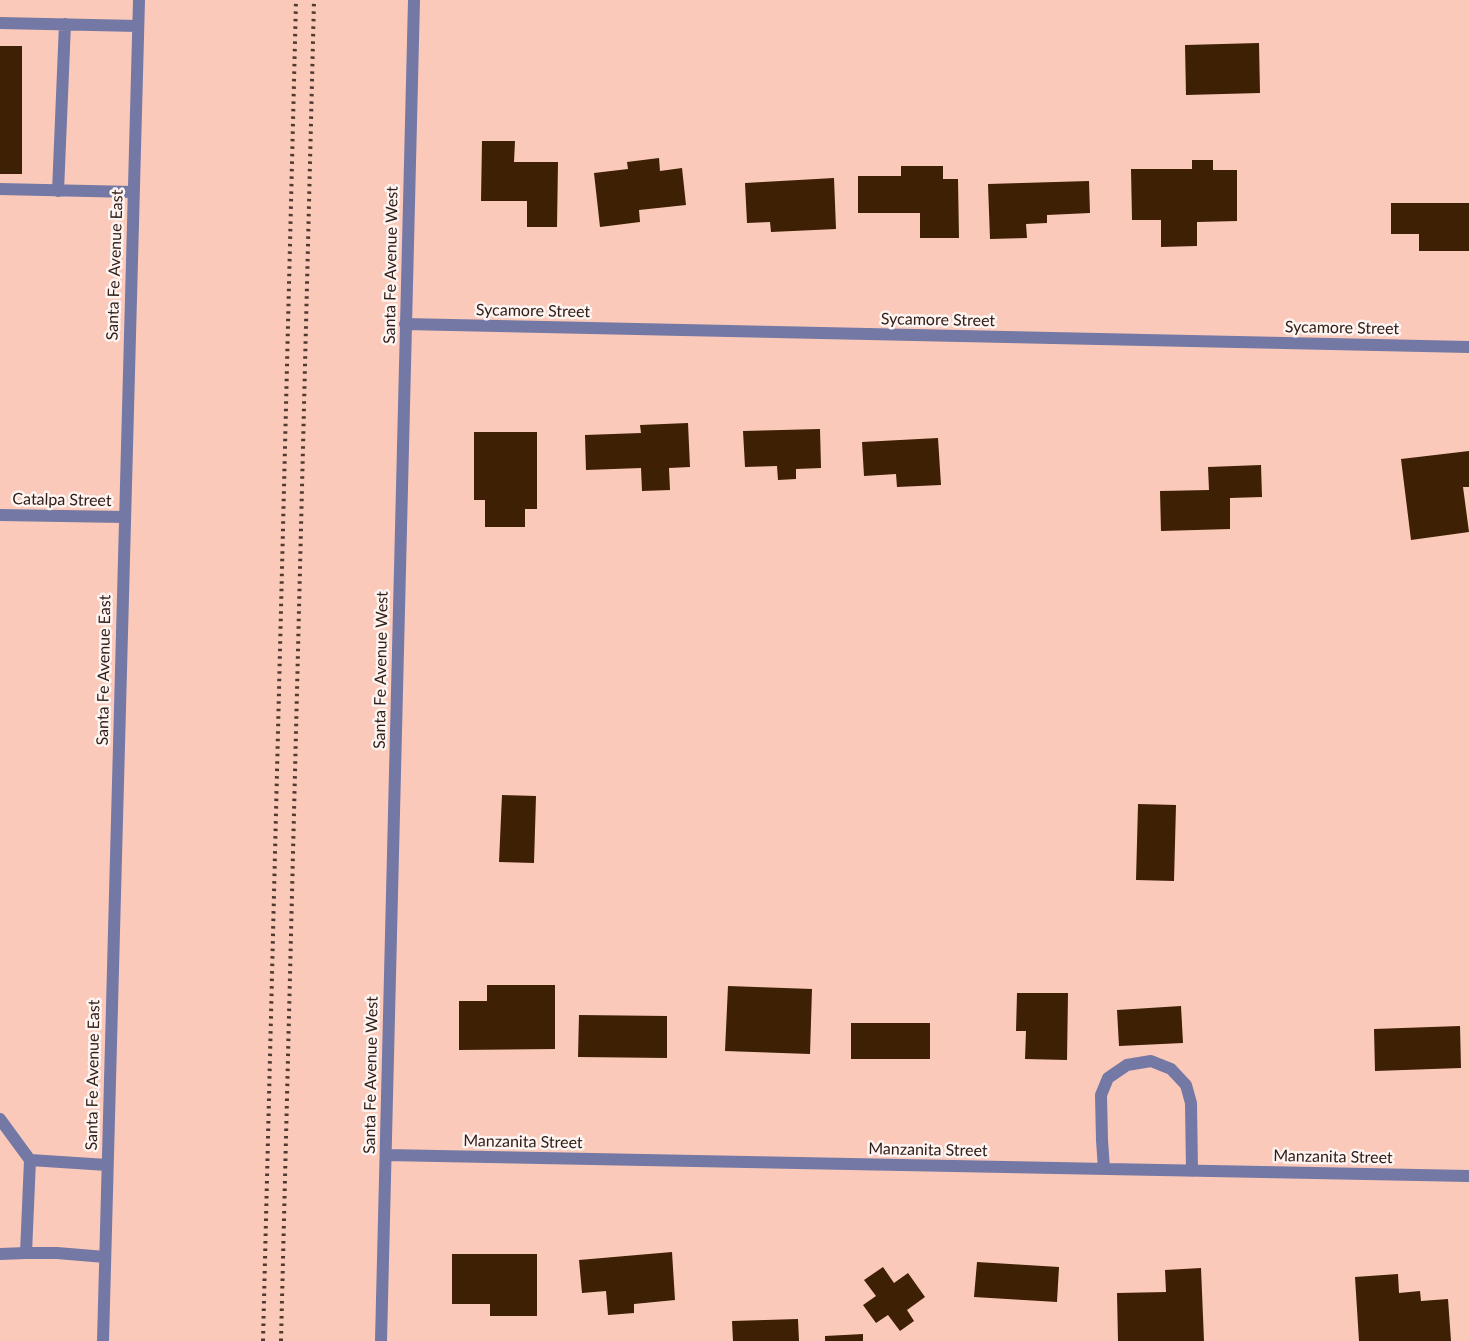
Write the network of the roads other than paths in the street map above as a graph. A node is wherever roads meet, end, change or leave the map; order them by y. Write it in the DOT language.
graph roads {
  1 [pos="139,0"];
  2 [pos="414,0"];
  3 [pos="0,24"];
  4 [pos="64,24"];
  5 [pos="138,26"];
  6 [pos="0,189"];
  7 [pos="58,191"];
  8 [pos="133,192"];
  9 [pos="405,324"];
  10 [pos="1469,347"];
  11 [pos="0,515"];
  12 [pos="124,517"];
  13 [pos="0,1119"];
  14 [pos="386,1155"];
  15 [pos="30,1160"];
  16 [pos="107,1165"];
  17 [pos="1104,1169"];
  18 [pos="1192,1171"];
  19 [pos="1469,1176"];
  20 [pos="26,1253"];
  21 [pos="0,1254"];
  22 [pos="105,1257"];
  23 [pos="103,1341"];
  24 [pos="381,1341"];
  1 -- 5 [label="street, Santa Fe Avenue East"];
  2 -- 9 [label="street, Santa Fe Avenue West"];
  3 -- 4 [label="street"];
  4 -- 5 [label="street"];
  4 -- 7 [label="street"];
  5 -- 8 [label="street, Santa Fe Avenue East"];
  6 -- 7 [label="street"];
  7 -- 8 [label="street"];
  8 -- 12 [label="street, Santa Fe Avenue East"];
  9 -- 10 [label="street, Sycamore Street"];
  9 -- 14 [label="street, Santa Fe Avenue West"];
  11 -- 12 [label="street, Catalpa Street"];
  12 -- 16 [label="street, Santa Fe Avenue East"];
  13 -- 15 [label="street"];
  14 -- 17 [label="street, Manzanita Street"];
  14 -- 24 [label="street, Santa Fe Avenue West"];
  15 -- 16 [label="street"];
  15 -- 20 [label="street"];
  16 -- 22 [label="street, Santa Fe Avenue East"];
  17 -- 18 [label="street, Manzanita Street"];
  17 -- 18 [label="street"];
  18 -- 19 [label="street, Manzanita Street"];
  20 -- 21 [label="street"];
  20 -- 22 [label="street"];
  22 -- 23 [label="street, Santa Fe Avenue East"];
}
